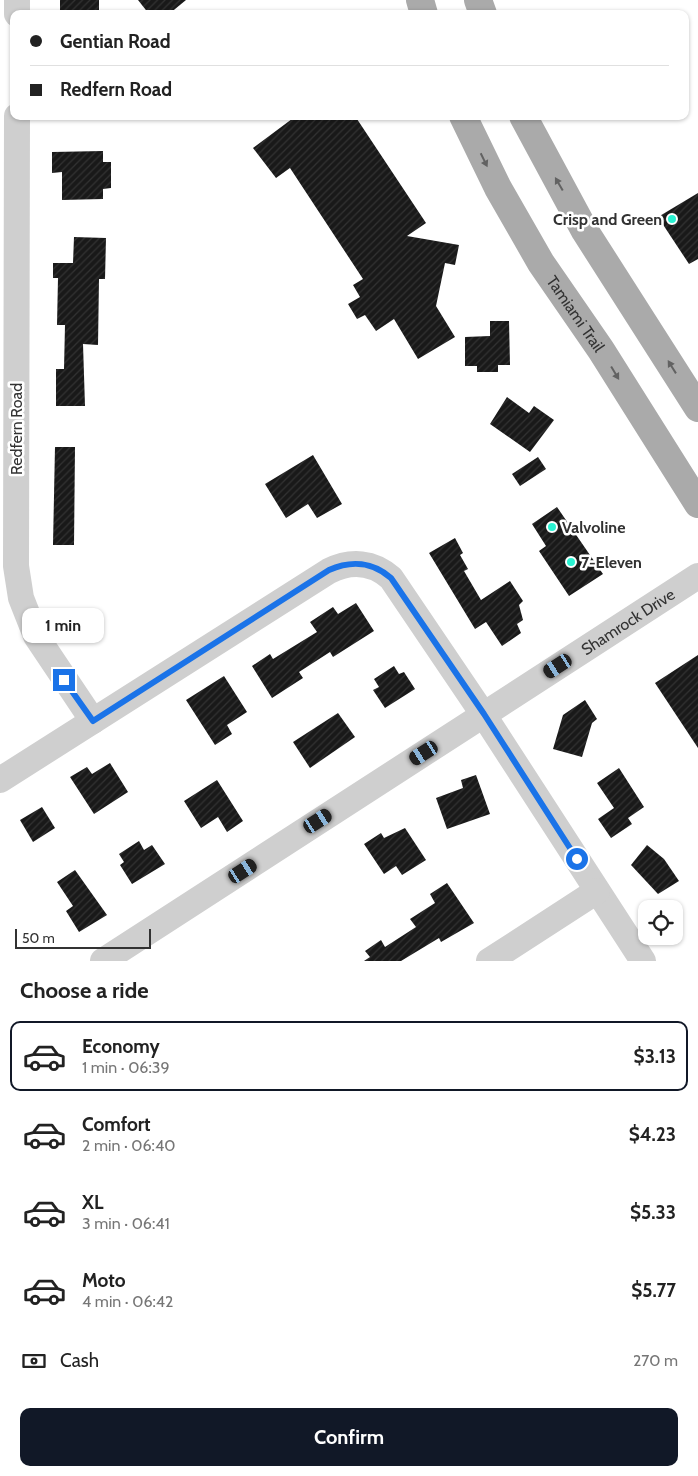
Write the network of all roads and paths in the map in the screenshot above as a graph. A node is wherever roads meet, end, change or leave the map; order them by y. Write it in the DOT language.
graph roads {
  1 [pos="16,120"];
  2 [pos="465,120"];
  3 [pos="525,120"];
  4 [pos="698,408"];
  5 [pos="698,504"];
  6 [pos="698,576"];
  7 [pos="484,714"];
  8 [pos="93,721"];
  9 [pos="0,780"];
  10 [pos="597,891"];
  11 [pos="104,961"];
  12 [pos="489,961"];
  13 [pos="643,961"];
  1 -- 8 [label="street, Redfern Road"];
  2 -- 5 [label="main road, Tamiami Trail, one-way"];
  4 -- 3 [label="main road, one-way"];
  6 -- 7 [label="street, Shamrock Drive"];
  7 -- 8 [label="street"];
  7 -- 10 [label="street"];
  7 -- 11 [label="street, Shamrock Drive"];
  8 -- 9 [label="street"];
  10 -- 12 [label="street"];
  10 -- 13 [label="street"];
}
